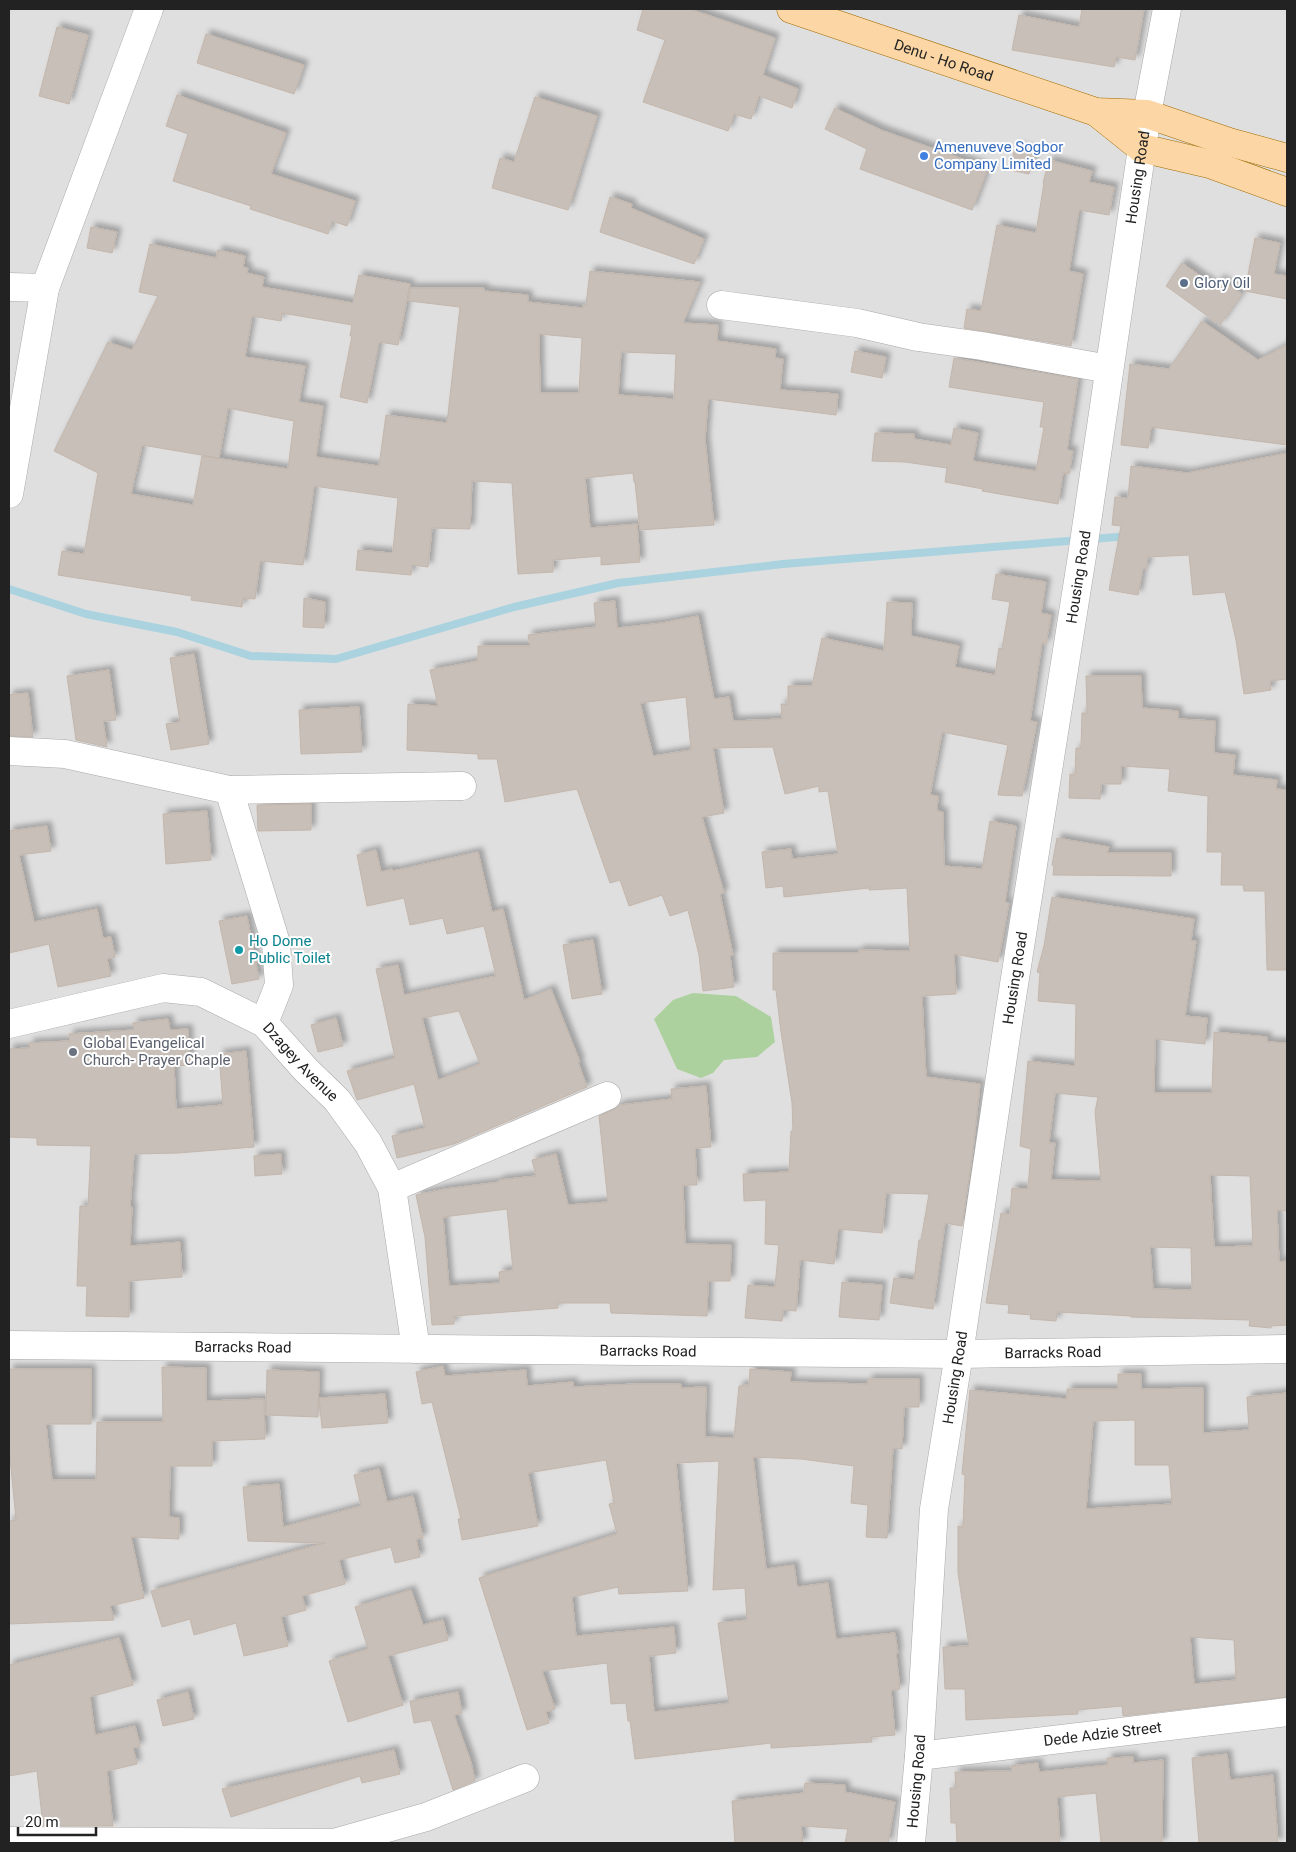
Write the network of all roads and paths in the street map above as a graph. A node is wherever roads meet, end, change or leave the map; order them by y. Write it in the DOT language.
graph roads {
  1 [pos="149,9"];
  2 [pos="791,9"];
  3 [pos="1167,9"];
  4 [pos="1096,112"];
  5 [pos="1147,114"];
  6 [pos="1141,148"];
  7 [pos="1287,158"];
  8 [pos="1287,192"];
  9 [pos="9,288"];
  10 [pos="45,288"];
  11 [pos="721,305"];
  12 [pos="1109,369"];
  13 [pos="9,494"];
  14 [pos="9,751"];
  15 [pos="462,786"];
  16 [pos="229,790"];
  17 [pos="264,1023"];
  18 [pos="9,1024"];
  19 [pos="607,1096"];
  20 [pos="392,1188"];
  21 [pos="9,1345"];
  22 [pos="416,1349"];
  23 [pos="1287,1349"];
  24 [pos="959,1354"];
  25 [pos="1287,1712"];
  26 [pos="919,1756"];
  27 [pos="525,1778"];
  28 [pos="9,1841"];
  29 [pos="911,1843"];
  1 -- 10 [label="street"];
  2 -- 4 [label="main road, Denu - Ho Road"];
  3 -- 5 [label="street, Housing Road"];
  4 -- 5 [label="main road, Denu - Ho Road"];
  4 -- 6 [label="main road, Denu - Ho Road"];
  5 -- 6 [label="street, Housing Road"];
  5 -- 7 [label="main road, Denu - Ho Road"];
  6 -- 8 [label="main road, Denu - Ho Road"];
  6 -- 12 [label="street, Housing Road"];
  9 -- 10 [label="street"];
  10 -- 13 [label="street"];
  11 -- 12 [label="street"];
  12 -- 24 [label="street, Housing Road"];
  14 -- 16 [label="street"];
  15 -- 16 [label="street"];
  16 -- 17 [label="street"];
  17 -- 18 [label="street, Dzagey Avenue"];
  17 -- 20 [label="street, Dzagey Avenue"];
  19 -- 20 [label="street"];
  20 -- 22 [label="street, Dzagey Avenue"];
  21 -- 22 [label="street, Barracks Road"];
  22 -- 24 [label="street, Barracks Road"];
  23 -- 24 [label="street, Barracks Road"];
  24 -- 26 [label="street, Housing Road"];
  25 -- 26 [label="street, Dede Adzie Street"];
  26 -- 29 [label="street, Housing Road"];
  27 -- 28 [label="street"];
}
